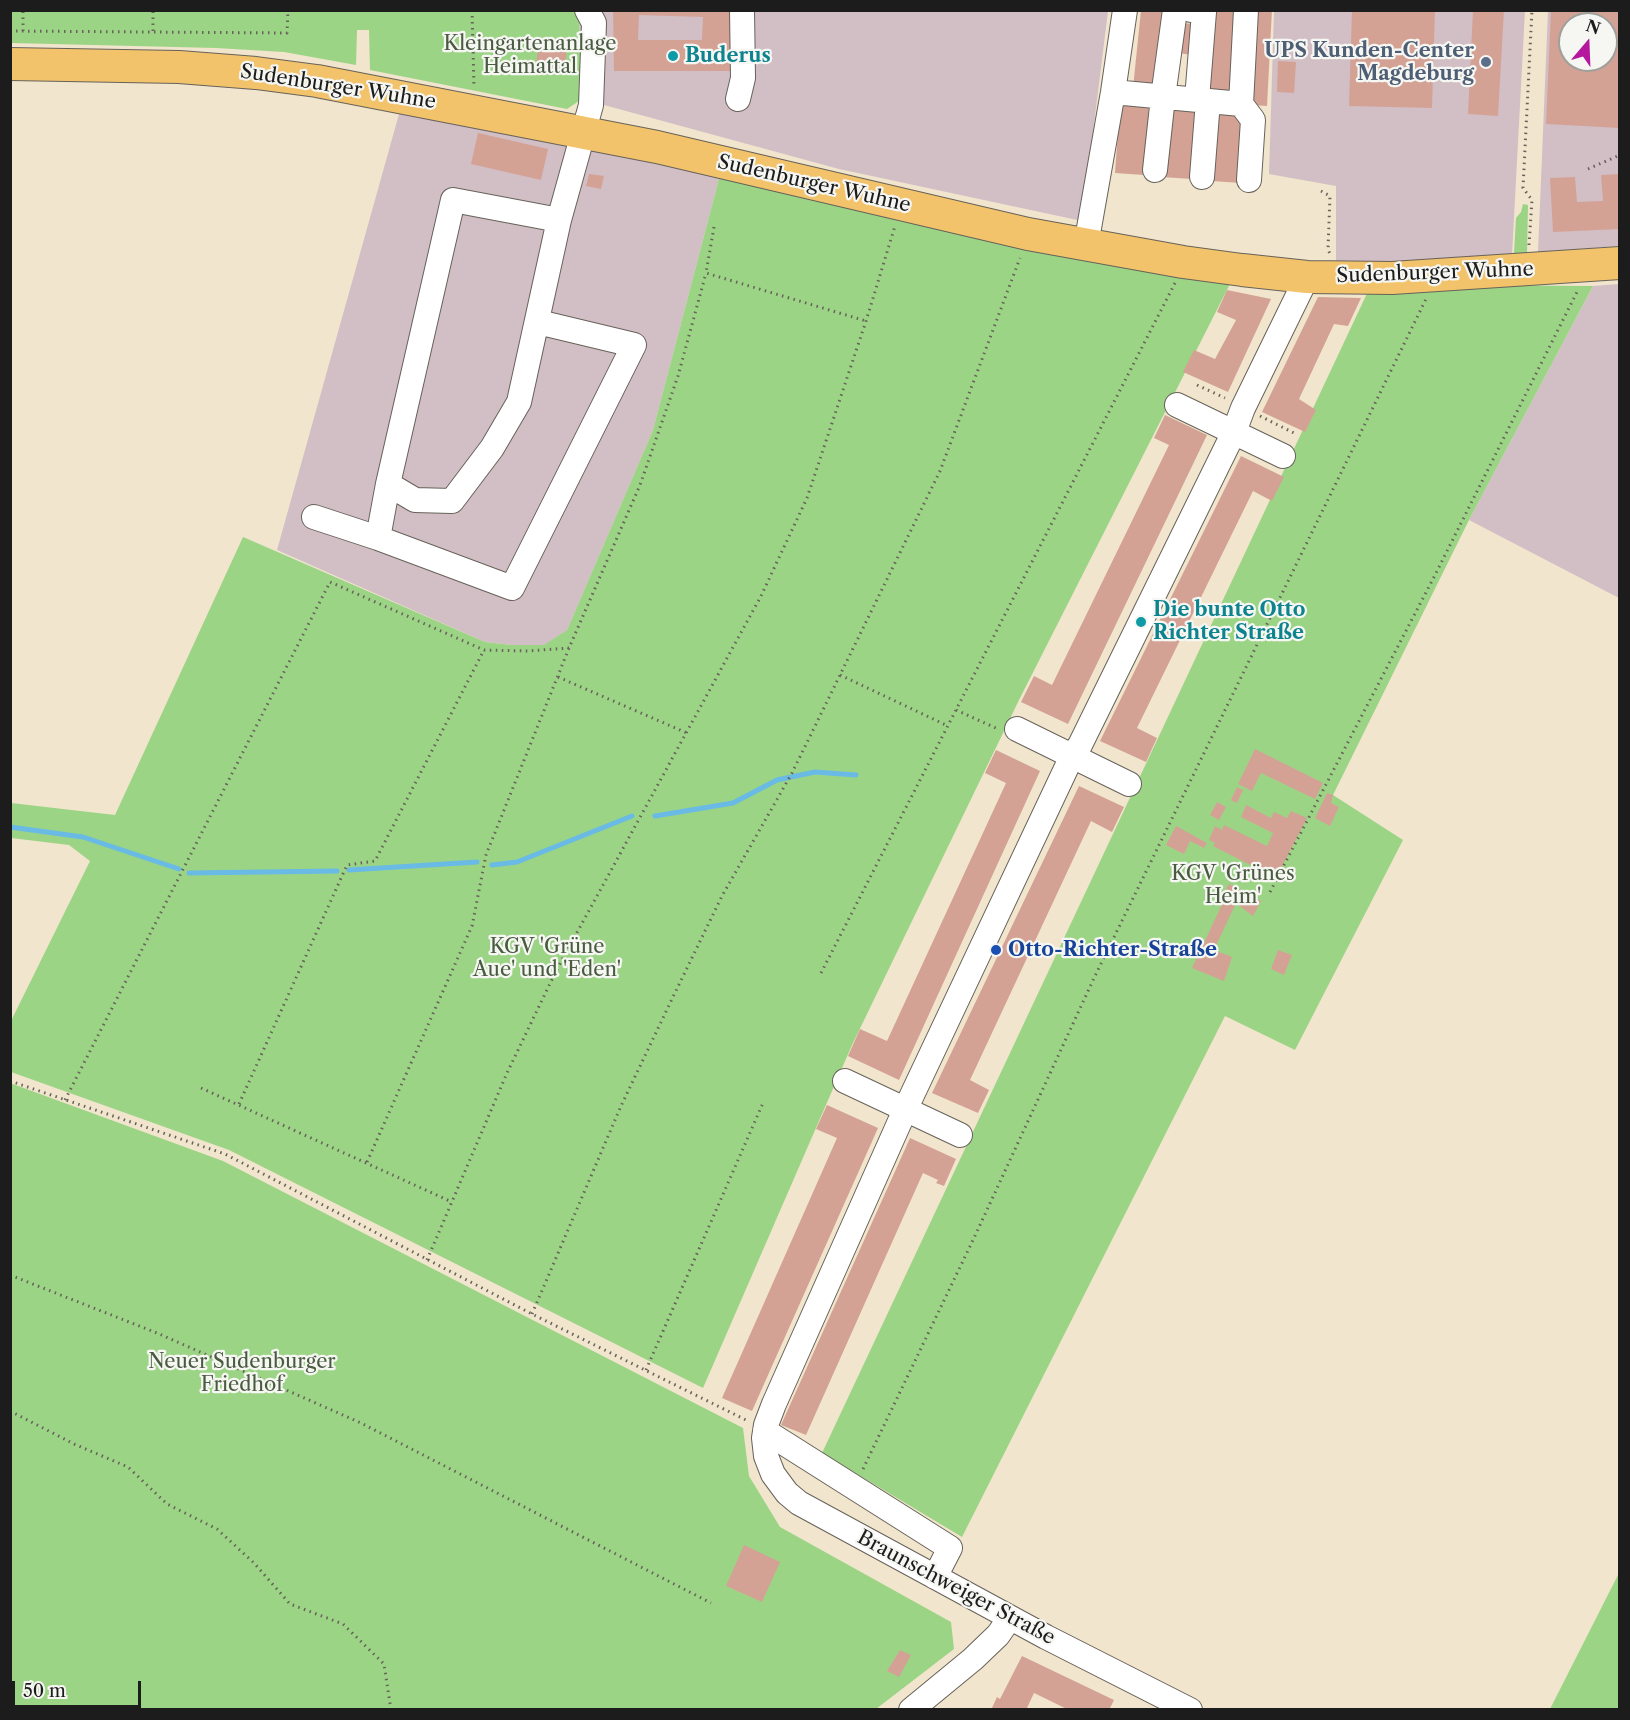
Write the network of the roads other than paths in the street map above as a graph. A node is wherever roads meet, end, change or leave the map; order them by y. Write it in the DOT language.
graph roads {
  1 [pos="587,10"];
  2 [pos="742,10"];
  3 [pos="1125,10"];
  4 [pos="1175,10"];
  5 [pos="1191,10"];
  6 [pos="1246,10"];
  7 [pos="10,64"];
  8 [pos="1113,92"];
  9 [pos="1163,98"];
  10 [pos="738,99"];
  11 [pos="1202,100"];
  12 [pos="1241,104"];
  13 [pos="583,131"];
  14 [pos="1155,170"];
  15 [pos="1202,177"];
  16 [pos="1249,180"];
  17 [pos="559,220"];
  18 [pos="1086,245"];
  19 [pos="1620,263"];
  20 [pos="1307,277"];
  21 [pos="538,322"];
  22 [pos="1177,405"];
  23 [pos="1234,432"];
  24 [pos="1283,456"];
  25 [pos="388,484"];
  26 [pos="314,517"];
  27 [pos="378,538"];
  28 [pos="1010,730"];
  29 [pos="1072,756"];
  30 [pos="1129,784"];
  31 [pos="845,1082"];
  32 [pos="905,1110"];
  33 [pos="960,1135"];
  34 [pos="765,1431"];
  35 [pos="935,1577"];
  36 [pos="1010,1618"];
  37 [pos="911,1710"];
  38 [pos="1190,1710"];
  1 -- 13 [label="street"];
  2 -- 10 [label="street"];
  3 -- 8 [label="street"];
  4 -- 9 [label="street"];
  5 -- 11 [label="street"];
  6 -- 12 [label="street"];
  7 -- 13 [label="main road, Sudenburger Wuhne"];
  8 -- 9 [label="street"];
  8 -- 18 [label="street"];
  9 -- 11 [label="street"];
  9 -- 14 [label="street"];
  11 -- 12 [label="street"];
  11 -- 15 [label="street"];
  12 -- 16 [label="street"];
  13 -- 17 [label="street"];
  13 -- 18 [label="main road, Sudenburger Wuhne"];
  17 -- 21 [label="street"];
  17 -- 25 [label="street"];
  18 -- 20 [label="main road, Sudenburger Wuhne"];
  19 -- 20 [label="main road, Sudenburger Wuhne"];
  20 -- 23 [label="street"];
  21 -- 25 [label="street"];
  21 -- 27 [label="street"];
  22 -- 23 [label="street"];
  23 -- 24 [label="street"];
  23 -- 29 [label="street"];
  25 -- 27 [label="street"];
  26 -- 27 [label="street"];
  28 -- 29 [label="street"];
  29 -- 30 [label="street"];
  29 -- 32 [label="street"];
  31 -- 32 [label="street"];
  32 -- 33 [label="street"];
  32 -- 34 [label="street"];
  34 -- 35 [label="street, Braunschweiger Straße"];
  34 -- 35 [label="street"];
  35 -- 36 [label="street, Braunschweiger Straße"];
  36 -- 37 [label="street"];
  36 -- 38 [label="street, Braunschweiger Straße"];
}
